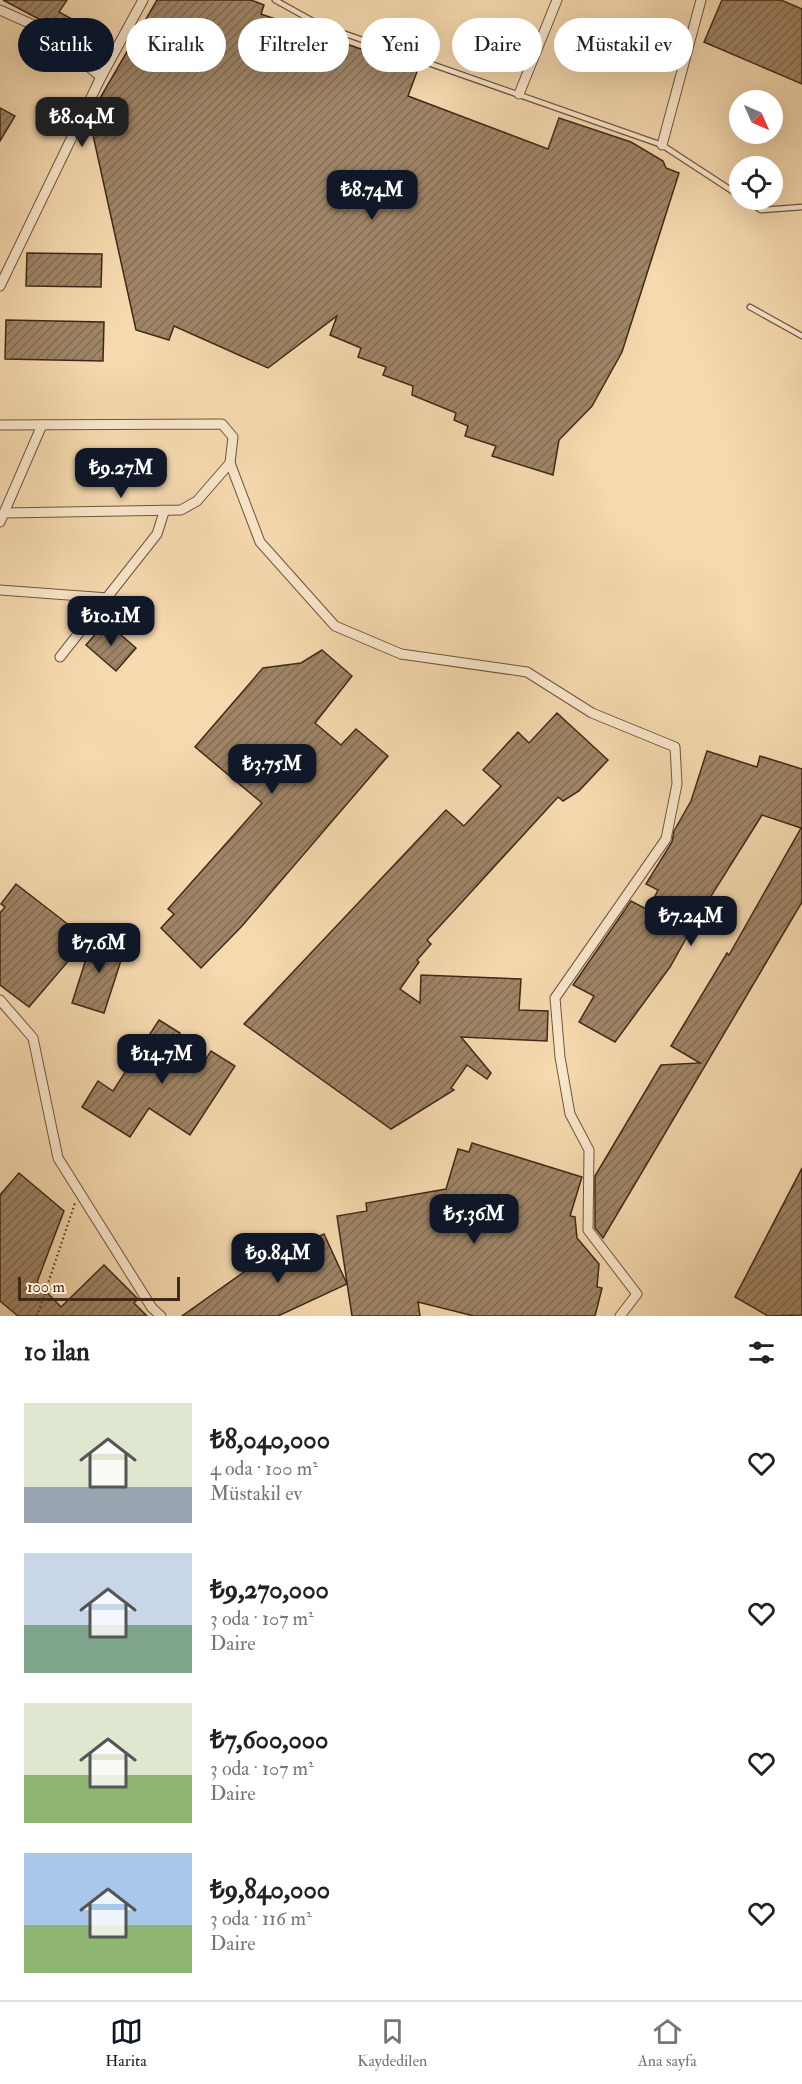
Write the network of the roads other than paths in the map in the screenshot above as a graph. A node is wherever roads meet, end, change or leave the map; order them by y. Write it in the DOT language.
graph roads {
  1 [pos="143,0"];
  2 [pos="275,0"];
  3 [pos="557,0"];
  4 [pos="701,0"];
  5 [pos="0,10"];
  6 [pos="101,77"];
  7 [pos="519,94"];
  8 [pos="662,145"];
  9 [pos="729,189"];
  10 [pos="802,207"];
  11 [pos="783,208"];
  12 [pos="0,286"];
  13 [pos="750,307"];
  14 [pos="802,336"];
  15 [pos="0,425"];
  16 [pos="42,425"];
  17 [pos="230,463"];
  18 [pos="164,512"];
  19 [pos="2,518"];
  20 [pos="0,590"];
  21 [pos="108,598"];
  22 [pos="60,657"];
  23 [pos="0,1000"];
  24 [pos="161,1316"];
  25 [pos="620,1316"];
  1 -- 6 [label="street"];
  2 -- 7 [label="lane"];
  3 -- 7 [label="street"];
  4 -- 8 [label="street"];
  5 -- 6 [label="street"];
  6 -- 12 [label="street"];
  7 -- 8 [label="lane"];
  8 -- 9 [label="lane"];
  10 -- 11 [label="lane"];
  13 -- 14 [label="lane"];
  15 -- 16 [label="street"];
  16 -- 17 [label="street"];
  16 -- 19 [label="street"];
  17 -- 18 [label="street"];
  17 -- 25 [label="street"];
  18 -- 19 [label="street"];
  18 -- 21 [label="street"];
  20 -- 21 [label="street"];
  21 -- 22 [label="street"];
  23 -- 24 [label="street"];
}
